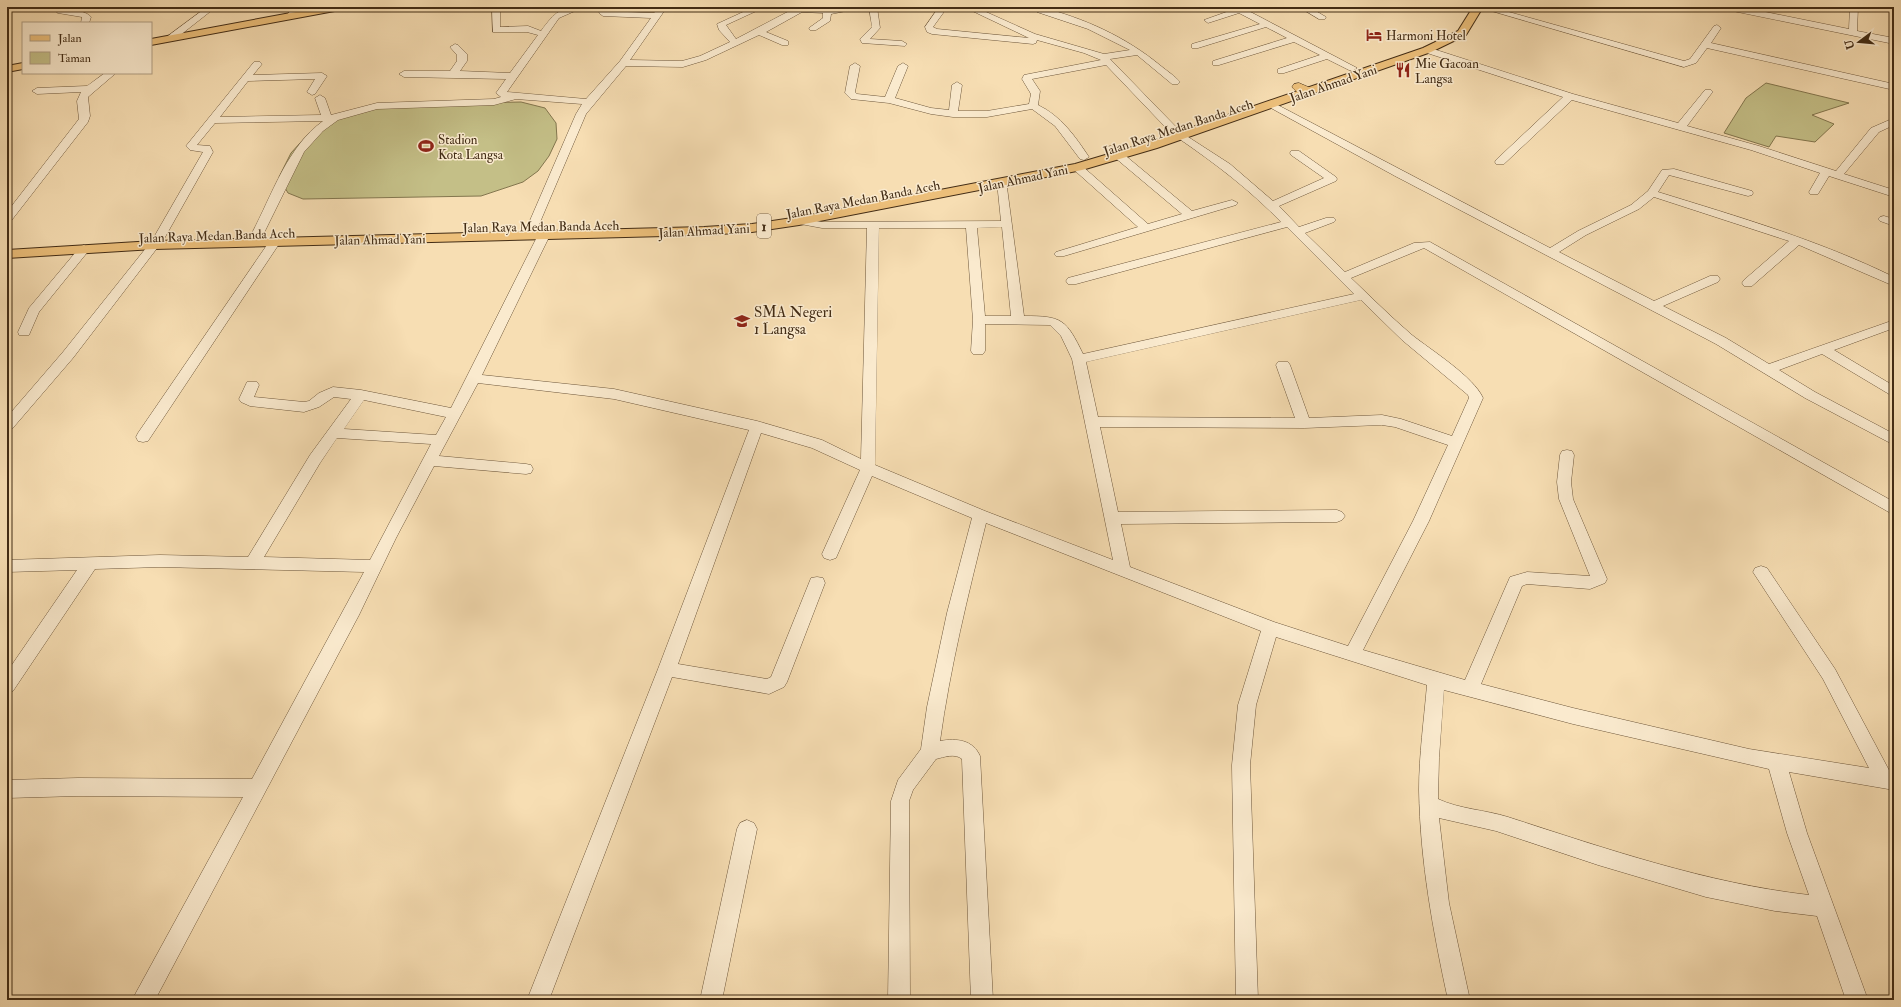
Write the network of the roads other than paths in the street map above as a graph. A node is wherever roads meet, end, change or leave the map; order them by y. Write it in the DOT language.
graph roads {
  1 [pos="56,7"];
  2 [pos="212,7"];
  3 [pos="299,7"];
  4 [pos="340,7"];
  5 [pos="496,7"];
  6 [pos="580,7"];
  7 [pos="663,7"];
  8 [pos="761,7"];
  9 [pos="853,7"];
  10 [pos="873,7"];
  11 [pos="968,7"];
  12 [pos="989,7"];
  13 [pos="1303,7"];
  14 [pos="1467,7"];
  15 [pos="1478,7"];
  16 [pos="1482,7"];
  17 [pos="1728,7"];
  18 [pos="1854,7"];
  19 [pos="1237,8"];
  20 [pos="942,9"];
  21 [pos="1040,10"];
  22 [pos="827,12"];
  23 [pos="979,12"];
  24 [pos="604,14"];
  25 [pos="290,16"];
  26 [pos="656,16"];
  27 [pos="1322,17"];
  28 [pos="1208,20"];
  29 [pos="85,22"];
  30 [pos="1268,24"];
  31 [pos="813,28"];
  32 [pos="1717,28"];
  33 [pos="760,32"];
  34 [pos="1853,32"];
  35 [pos="542,34"];
  36 [pos="171,38"];
  37 [pos="1294,39"];
  38 [pos="1048,41"];
  39 [pos="1894,41"];
  40 [pos="152,42"];
  41 [pos="735,43"];
  42 [pos="785,43"];
  43 [pos="902,44"];
  44 [pos="1707,45"];
  45 [pos="1195,46"];
  46 [pos="454,47"];
  47 [pos="1426,50"];
  48 [pos="1139,52"];
  49 [pos="1327,56"];
  50 [pos="1106,60"];
  51 [pos="623,63"];
  52 [pos="1216,63"];
  53 [pos="257,64"];
  54 [pos="22,66"];
  55 [pos="855,66"];
  56 [pos="903,66"];
  57 [pos="1352,68"];
  58 [pos="7,69"];
  59 [pos="1281,72"];
  60 [pos="110,74"];
  61 [pos="404,74"];
  62 [pos="453,74"];
  63 [pos="514,76"];
  64 [pos="247,78"];
  65 [pos="1175,82"];
  66 [pos="957,85"];
  67 [pos="1894,87"];
  68 [pos="89,89"];
  69 [pos="1304,90"];
  70 [pos="37,91"];
  71 [pos="1708,92"];
  72 [pos="515,96"];
  73 [pos="1570,96"];
  74 [pos="889,100"];
  75 [pos="589,102"];
  76 [pos="1272,105"];
  77 [pos="1033,106"];
  78 [pos="954,114"];
  79 [pos="331,118"];
  80 [pos="214,120"];
  81 [pos="1894,120"];
  82 [pos="1681,126"];
  83 [pos="1178,133"];
  84 [pos="1115,153"];
  85 [pos="1295,153"];
  86 [pos="1080,162"];
  87 [pos="1500,162"];
  88 [pos="1827,171"];
  89 [pos="1838,175"];
  90 [pos="1002,182"];
  91 [pos="1814,192"];
  92 [pos="1652,193"];
  93 [pos="1748,193"];
  94 [pos="1894,194"];
  95 [pos="1232,203"];
  96 [pos="1272,205"];
  97 [pos="1189,215"];
  98 [pos="7,219"];
  99 [pos="1330,220"];
  100 [pos="799,221"];
  101 [pos="1006,224"];
  102 [pos="874,225"];
  103 [pos="971,225"];
  104 [pos="1294,227"];
  105 [pos="1146,228"];
  106 [pos="539,230"];
  107 [pos="258,233"];
  108 [pos="1798,240"];
  109 [pos="157,241"];
  110 [pos="275,241"];
  111 [pos="7,247"];
  112 [pos="84,249"];
  113 [pos="1551,252"];
  114 [pos="7,254"];
  115 [pos="1060,254"];
  116 [pos="1894,270"];
  117 [pos="1882,276"];
  118 [pos="1343,277"];
  119 [pos="1714,279"];
  120 [pos="1072,281"];
  121 [pos="1894,282"];
  122 [pos="1748,283"];
  123 [pos="1363,296"];
  124 [pos="1655,305"];
  125 [pos="1018,319"];
  126 [pos="980,320"];
  127 [pos="1894,324"];
  128 [pos="24,332"];
  129 [pos="1823,349"];
  130 [pos="978,351"];
  131 [pos="1079,359"];
  132 [pos="1283,365"];
  133 [pos="1768,369"];
  134 [pos="474,378"];
  135 [pos="252,385"];
  136 [pos="1894,392"];
  137 [pos="361,395"];
  138 [pos="455,414"];
  139 [pos="1093,422"];
  140 [pos="1304,422"];
  141 [pos="8,423"];
  142 [pos="757,426"];
  143 [pos="333,433"];
  144 [pos="143,438"];
  145 [pos="440,440"];
  146 [pos="1894,440"];
  147 [pos="1457,443"];
  148 [pos="1567,455"];
  149 [pos="430,460"];
  150 [pos="868,468"];
  151 [pos="526,469"];
  152 [pos="1894,509"];
  153 [pos="980,515"];
  154 [pos="1337,516"];
  155 [pos="1112,518"];
  156 [pos="830,554"];
  157 [pos="91,562"];
  158 [pos="253,562"];
  159 [pos="7,566"];
  160 [pos="374,566"];
  161 [pos="1123,571"];
  162 [pos="1761,572"];
  163 [pos="817,583"];
  164 [pos="1270,628"];
  165 [pos="1352,654"];
  166 [pos="667,669"];
  167 [pos="1436,680"];
  168 [pos="7,686"];
  169 [pos="1470,689"];
  170 [pos="930,752"];
  171 [pos="1777,763"];
  172 [pos="1889,780"];
  173 [pos="257,788"];
  174 [pos="7,789"];
  175 [pos="1429,804"];
  176 [pos="747,829"];
  177 [pos="1824,907"];
  178 [pos="542,999"];
  179 [pos="143,1000"];
  180 [pos="711,1000"];
  181 [pos="899,1000"];
  182 [pos="982,1000"];
  183 [pos="1247,1000"];
  184 [pos="1459,1000"];
  185 [pos="1857,1000"];
  1 -- 29 [label="street"];
  2 -- 36 [label="street"];
  3 -- 25 [label="street"];
  4 -- 25 [label="main road"];
  5 -- 35 [label="street"];
  6 -- 35 [label="street"];
  7 -- 26 [label="street"];
  8 -- 41 [label="street"];
  9 -- 22 [label="street"];
  10 -- 43 [label="street"];
  11 -- 23 [label="street"];
  12 -- 23 [label="street"];
  13 -- 27 [label="street"];
  14 -- 57 [label="main road, Jalan Raya Medan Banda Aceh / 1"];
  15 -- 47 [label="main road, Jalan Ahmad Yani / 1"];
  16 -- 44 [label="street"];
  17 -- 34 [label="street"];
  18 -- 34 [label="street"];
  19 -- 28 [label="street"];
  19 -- 30 [label="street"];
  20 -- 38 [label="street"];
  21 -- 48 [label="street"];
  22 -- 31 [label="street"];
  22 -- 33 [label="street"];
  23 -- 38 [label="street"];
  24 -- 26 [label="street"];
  25 -- 36 [label="main road"];
  26 -- 51 [label="street"];
  30 -- 37 [label="street"];
  30 -- 45 [label="street"];
  32 -- 44 [label="street"];
  33 -- 41 [label="street"];
  33 -- 42 [label="street"];
  34 -- 39 [label="street"];
  35 -- 63 [label="street"];
  36 -- 40 [label="main road"];
  37 -- 49 [label="street"];
  37 -- 52 [label="street"];
  38 -- 50 [label="street"];
  41 -- 51 [label="street"];
  44 -- 67 [label="street"];
  46 -- 62 [label="street"];
  47 -- 69 [label="main road, Jalan Ahmad Yani / 1"];
  47 -- 73 [label="street"];
  48 -- 50 [label="street"];
  48 -- 65 [label="street"];
  49 -- 57 [label="street"];
  49 -- 59 [label="street"];
  50 -- 77 [label="street"];
  50 -- 83 [label="street"];
  51 -- 75 [label="street"];
  53 -- 64 [label="street"];
  54 -- 58 [label="main road"];
  55 -- 74 [label="street"];
  56 -- 74 [label="street"];
  57 -- 69 [label="main road, Jalan Raya Medan Banda Aceh / 1"];
  60 -- 68 [label="street"];
  61 -- 62 [label="street"];
  62 -- 63 [label="street"];
  63 -- 72 [label="street"];
  64 -- 79 [label="street"];
  64 -- 80 [label="street"];
  66 -- 78 [label="street"];
  68 -- 70 [label="street"];
  68 -- 98 [label="street"];
  69 -- 76 [label="main road, Jalan Ahmad Yani / 1"];
  69 -- 83 [label="main road, Jalan Raya Medan Banda Aceh / 1"];
  71 -- 82 [label="street"];
  72 -- 75 [label="street"];
  72 -- 79 [label="street"];
  73 -- 82 [label="street"];
  73 -- 87 [label="street"];
  74 -- 78 [label="street"];
  75 -- 106 [label="street"];
  76 -- 83 [label="main road, Jalan Ahmad Yani / 1"];
  76 -- 113 [label="street"];
  77 -- 78 [label="street"];
  77 -- 86 [label="street"];
  79 -- 80 [label="street"];
  79 -- 107 [label="street"];
  80 -- 109 [label="street"];
  81 -- 89 [label="street"];
  82 -- 88 [label="street"];
  83 -- 84 [label="main road, Jalan Ahmad Yani / 1"];
  83 -- 96 [label="street"];
  84 -- 86 [label="main road, Jalan Ahmad Yani / 1"];
  84 -- 97 [label="street"];
  85 -- 96 [label="street"];
  86 -- 90 [label="main road, Jalan Ahmad Yani / 1"];
  86 -- 105 [label="street"];
  86 -- 106 [label="main road, Jalan Raya Medan Banda Aceh / 1"];
  88 -- 89 [label="street"];
  88 -- 91 [label="street"];
  89 -- 94 [label="street"];
  90 -- 100 [label="main road, Jalan Ahmad Yani / 1"];
  90 -- 101 [label="street"];
  92 -- 93 [label="street"];
  92 -- 108 [label="street"];
  92 -- 113 [label="street"];
  95 -- 97 [label="street"];
  96 -- 104 [label="street"];
  97 -- 105 [label="street"];
  99 -- 104 [label="street"];
  100 -- 102 [label="street"];
  100 -- 106 [label="main road, Jalan Ahmad Yani / 1"];
  101 -- 103 [label="street"];
  101 -- 125 [label="street"];
  102 -- 103 [label="street"];
  102 -- 150 [label="street"];
  103 -- 126 [label="street"];
  104 -- 118 [label="street"];
  104 -- 120 [label="street"];
  105 -- 115 [label="street"];
  106 -- 107 [label="main road, Jalan Raya Medan Banda Aceh / 1"];
  106 -- 110 [label="main road, Jalan Ahmad Yani / 1"];
  106 -- 134 [label="street"];
  107 -- 109 [label="main road, Jalan Raya Medan Banda Aceh / 1"];
  108 -- 117 [label="street"];
  108 -- 122 [label="street"];
  109 -- 110 [label="main road, Jalan Ahmad Yani / 1"];
  109 -- 111 [label="main road, Jalan Raya Medan Banda Aceh / 1"];
  109 -- 112 [label="main road, Jalan Ahmad Yani / 1"];
  109 -- 141 [label="street"];
  110 -- 144 [label="street"];
  112 -- 114 [label="main road, Jalan Ahmad Yani / 1"];
  112 -- 128 [label="street"];
  113 -- 124 [label="street"];
  116 -- 117 [label="street"];
  117 -- 121 [label="street"];
  118 -- 123 [label="street"];
  118 -- 152 [label="street"];
  119 -- 124 [label="street"];
  123 -- 131 [label="street"];
  123 -- 147 [label="street"];
  124 -- 133 [label="street"];
  125 -- 126 [label="street"];
  125 -- 131 [label="street"];
  126 -- 130 [label="street"];
  127 -- 129 [label="street"];
  129 -- 133 [label="street"];
  129 -- 136 [label="street"];
  131 -- 139 [label="street"];
  132 -- 140 [label="street"];
  133 -- 146 [label="street"];
  134 -- 138 [label="street"];
  134 -- 142 [label="street"];
  135 -- 137 [label="street"];
  137 -- 138 [label="street"];
  137 -- 143 [label="street"];
  138 -- 145 [label="street"];
  139 -- 140 [label="street"];
  139 -- 155 [label="street"];
  140 -- 147 [label="street"];
  142 -- 150 [label="street"];
  142 -- 166 [label="street"];
  143 -- 145 [label="street"];
  143 -- 158 [label="street"];
  145 -- 149 [label="street"];
  147 -- 165 [label="street"];
  148 -- 169 [label="street"];
  149 -- 151 [label="street"];
  149 -- 160 [label="street"];
  150 -- 153 [label="street"];
  150 -- 156 [label="street"];
  153 -- 161 [label="street"];
  153 -- 170 [label="street"];
  154 -- 155 [label="street"];
  155 -- 161 [label="street"];
  157 -- 158 [label="street"];
  157 -- 159 [label="street"];
  157 -- 168 [label="street"];
  158 -- 160 [label="street"];
  160 -- 173 [label="street"];
  161 -- 164 [label="street"];
  162 -- 172 [label="street"];
  163 -- 166 [label="street"];
  164 -- 165 [label="street"];
  164 -- 183 [label="street"];
  165 -- 167 [label="street"];
  166 -- 178 [label="street"];
  167 -- 169 [label="street"];
  167 -- 175 [label="street"];
  169 -- 171 [label="street"];
  170 -- 181 [label="street"];
  170 -- 182 [label="street"];
  171 -- 172 [label="street"];
  171 -- 177 [label="street"];
  173 -- 174 [label="street"];
  173 -- 179 [label="street"];
  175 -- 177 [label="street"];
  175 -- 184 [label="street"];
  176 -- 180 [label="street"];
  177 -- 185 [label="street"];
}
